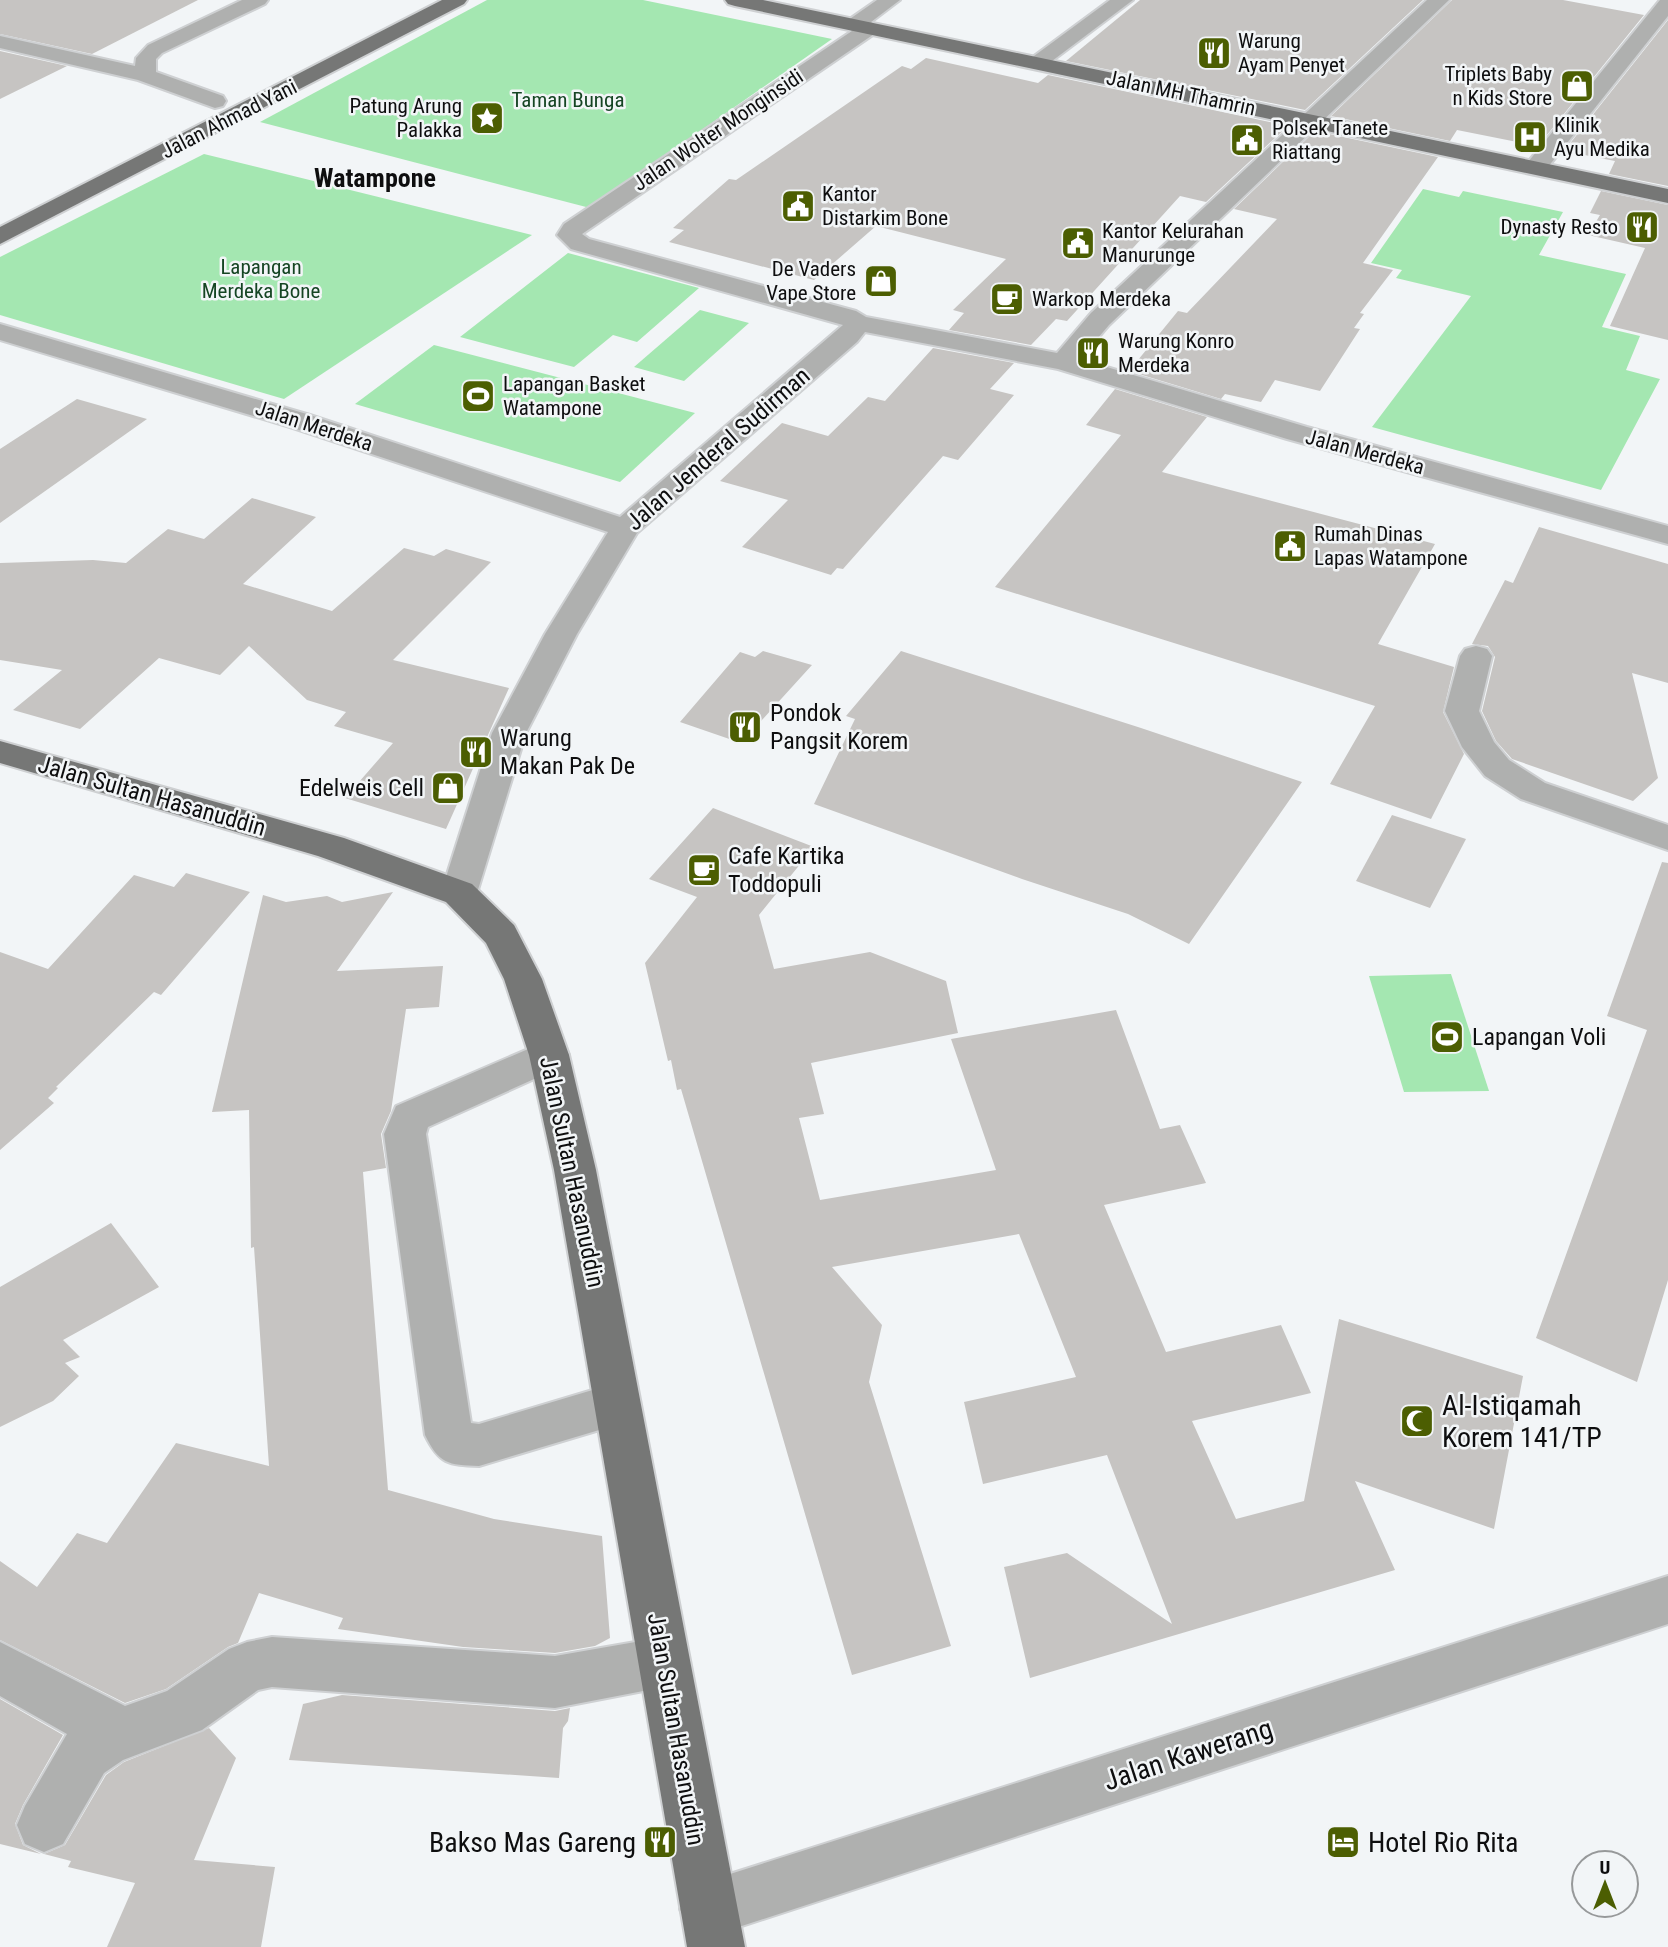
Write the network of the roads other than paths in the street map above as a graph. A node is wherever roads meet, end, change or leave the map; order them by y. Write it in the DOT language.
graph roads {
  1 [pos="258,0"];
  2 [pos="457,0"];
  3 [pos="735,0"];
  4 [pos="890,0"];
  5 [pos="1123,0"];
  6 [pos="1439,0"];
  7 [pos="1668,3"];
  8 [pos="862,27"];
  9 [pos="0,42"];
  10 [pos="1037,63"];
  11 [pos="145,75"];
  12 [pos="238,88"];
  13 [pos="215,100"];
  14 [pos="249,109"];
  15 [pos="187,116"];
  16 [pos="1311,120"];
  17 [pos="137,141"];
  18 [pos="169,150"];
  19 [pos="1536,167"];
  20 [pos="1668,196"];
  21 [pos="0,237"];
  22 [pos="858,323"];
  23 [pos="0,332"];
  24 [pos="1063,362"];
  25 [pos="625,528"];
  26 [pos="1668,535"];
  27 [pos="1476,656"];
  28 [pos="0,751"];
  29 [pos="1668,838"];
  30 [pos="459,893"];
  31 [pos="549,1055"];
  32 [pos="616,1404"];
  33 [pos="1668,1600"];
  34 [pos="664,1662"];
  35 [pos="0,1668"];
  36 [pos="126,1733"];
  37 [pos="44,1825"];
  38 [pos="712,1928"];
  1 -- 11 [label="street"];
  2 -- 14 [label="main road, Jalan Ahmad Yani"];
  3 -- 8 [label="main road, Jalan MH Thamrin"];
  4 -- 8 [label="street, Jalan Wolter Monginsidi"];
  5 -- 10 [label="street"];
  6 -- 16 [label="street"];
  7 -- 19 [label="street"];
  8 -- 10 [label="main road, Jalan MH Thamrin"];
  8 -- 22 [label="street, Jalan Wolter Monginsidi"];
  9 -- 11 [label="street"];
  10 -- 16 [label="main road, Jalan MH Thamrin"];
  11 -- 13 [label="street"];
  12 -- 13 [label="main road, Jalan Ahmad Yani"];
  13 -- 14 [label="main road"];
  13 -- 15 [label="main road, Jalan Ahmad Yani"];
  14 -- 18 [label="main road, Jalan Ahmad Yani"];
  16 -- 19 [label="main road, Jalan MH Thamrin"];
  16 -- 24 [label="street"];
  17 -- 18 [label="main road"];
  18 -- 21 [label="main road, Jalan Ahmad Yani"];
  19 -- 20 [label="main road, Jalan MH Thamrin"];
  22 -- 24 [label="street, Jalan Merdeka"];
  22 -- 25 [label="street, Jalan Jenderal Sudirman"];
  23 -- 25 [label="street, Jalan Merdeka"];
  24 -- 26 [label="street, Jalan Merdeka"];
  25 -- 30 [label="street, Jalan Jenderal Sudirman"];
  27 -- 29 [label="street"];
  28 -- 30 [label="main road, Jalan Sultan Hasanuddin"];
  30 -- 31 [label="main road, Jalan Sultan Hasanuddin"];
  31 -- 32 [label="main road, Jalan Sultan Hasanuddin"];
  31 -- 32 [label="street"];
  32 -- 34 [label="main road, Jalan Sultan Hasanuddin"];
  33 -- 38 [label="street, Jalan Kawerang"];
  34 -- 36 [label="street"];
  34 -- 38 [label="main road, Jalan Sultan Hasanuddin"];
  35 -- 36 [label="street"];
  36 -- 37 [label="street"];
}
